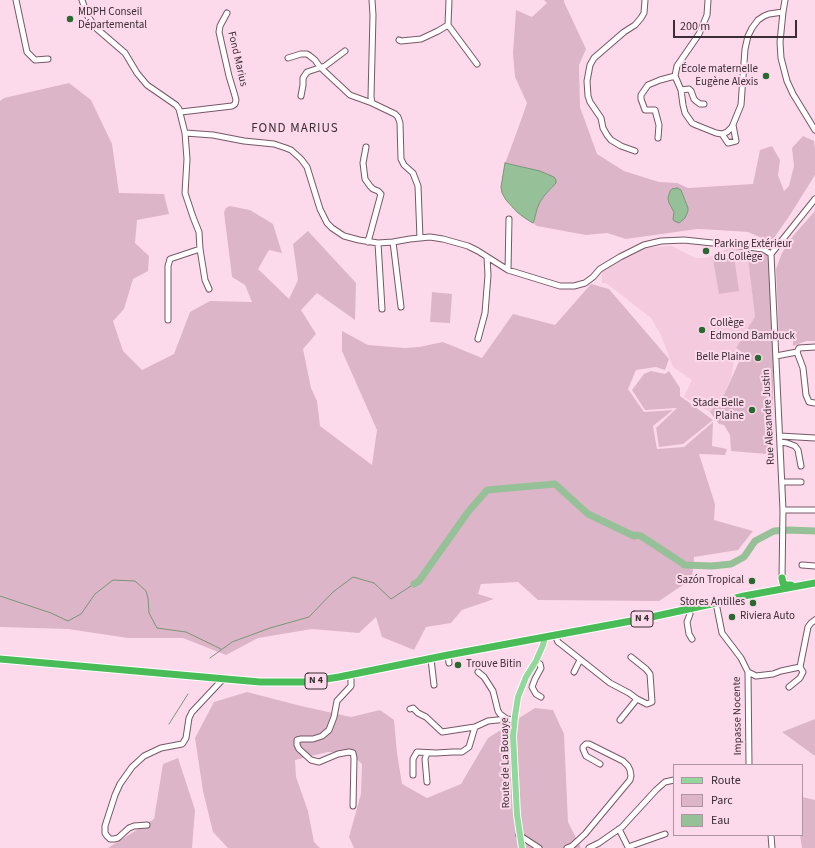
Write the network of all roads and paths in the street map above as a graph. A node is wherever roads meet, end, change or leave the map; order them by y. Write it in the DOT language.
graph roads {
  1 [pos="16,0"];
  2 [pos="83,0"];
  3 [pos="372,0"];
  4 [pos="449,0"];
  5 [pos="645,0"];
  6 [pos="708,0"];
  7 [pos="785,0"];
  8 [pos="782,12"];
  9 [pos="227,13"];
  10 [pos="448,25"];
  11 [pos="399,40"];
  12 [pos="345,51"];
  13 [pos="288,58"];
  14 [pos="48,59"];
  15 [pos="477,64"];
  16 [pos="320,67"];
  17 [pos="675,76"];
  18 [pos="681,90"];
  19 [pos="301,96"];
  20 [pos="372,103"];
  21 [pos="704,104"];
  22 [pos="181,112"];
  23 [pos="733,125"];
  24 [pos="815,130"];
  25 [pos="185,133"];
  26 [pos="722,134"];
  27 [pos="658,138"];
  28 [pos="366,147"];
  29 [pos="635,151"];
  30 [pos="815,199"];
  31 [pos="509,219"];
  32 [pos="420,238"];
  33 [pos="368,242"];
  34 [pos="393,242"];
  35 [pos="378,243"];
  36 [pos="200,248"];
  37 [pos="771,254"];
  38 [pos="487,257"];
  39 [pos="508,270"];
  40 [pos="209,289"];
  41 [pos="401,307"];
  42 [pos="382,310"];
  43 [pos="168,320"];
  44 [pos="478,339"];
  45 [pos="815,347"];
  46 [pos="797,352"];
  47 [pos="776,356"];
  48 [pos="815,403"];
  49 [pos="799,437"];
  50 [pos="815,438"];
  51 [pos="780,439"];
  52 [pos="796,448"];
  53 [pos="801,466"];
  54 [pos="782,482"];
  55 [pos="801,482"];
  56 [pos="783,510"];
  57 [pos="815,510"];
  58 [pos="802,565"];
  59 [pos="815,566"];
  60 [pos="782,578"];
  61 [pos="815,584"];
  62 [pos="803,585"];
  63 [pos="769,591"];
  64 [pos="728,600"];
  65 [pos="716,603"];
  66 [pos="688,609"];
  67 [pos="815,620"];
  68 [pos="555,635"];
  69 [pos="545,637"];
  70 [pos="692,639"];
  71 [pos="448,655"];
  72 [pos="631,657"];
  73 [pos="0,659"];
  74 [pos="431,659"];
  75 [pos="580,660"];
  76 [pos="536,661"];
  77 [pos="449,664"];
  78 [pos="800,667"];
  79 [pos="478,672"];
  80 [pos="574,672"];
  81 [pos="748,672"];
  82 [pos="351,675"];
  83 [pos="223,679"];
  84 [pos="434,685"];
  85 [pos="789,687"];
  86 [pos="541,697"];
  87 [pos="637,699"];
  88 [pos="410,709"];
  89 [pos="507,719"];
  90 [pos="514,720"];
  91 [pos="620,720"];
  92 [pos="474,727"];
  93 [pos="427,753"];
  94 [pos="600,764"];
  95 [pos="749,764"];
  96 [pos="413,775"];
  97 [pos="673,775"];
  98 [pos="673,780"];
  99 [pos="427,782"];
  100 [pos="665,783"];
  101 [pos="353,806"];
  102 [pos="147,825"];
  103 [pos="619,829"];
  104 [pos="665,834"];
  105 [pos="519,835"];
  106 [pos="771,836"];
  107 [pos="522,848"];
  108 [pos="539,848"];
  109 [pos="567,848"];
  110 [pos="589,848"];
  111 [pos="772,848"];
  1 -- 14 [label="street"];
  2 -- 22 [label="street"];
  3 -- 20 [label="street"];
  4 -- 10 [label="street"];
  5 -- 29 [label="street"];
  6 -- 17 [label="street"];
  7 -- 8 [label="street"];
  8 -- 23 [label="street"];
  8 -- 24 [label="street"];
  9 -- 22 [label="street, Fond Marius"];
  10 -- 11 [label="street"];
  10 -- 15 [label="street"];
  12 -- 16 [label="street"];
  13 -- 16 [label="street"];
  16 -- 19 [label="street"];
  16 -- 20 [label="street"];
  17 -- 18 [label="street"];
  17 -- 27 [label="street"];
  18 -- 21 [label="street"];
  18 -- 26 [label="street"];
  20 -- 32 [label="street"];
  22 -- 25 [label="street"];
  23 -- 26 [label="street"];
  23 -- 26 [label="street"];
  25 -- 33 [label="street"];
  25 -- 36 [label="street"];
  28 -- 33 [label="street"];
  30 -- 37 [label="street"];
  31 -- 39 [label="street"];
  32 -- 34 [label="street"];
  32 -- 38 [label="street"];
  33 -- 35 [label="street"];
  34 -- 35 [label="street"];
  34 -- 41 [label="street"];
  35 -- 42 [label="street"];
  36 -- 40 [label="street"];
  36 -- 43 [label="street"];
  37 -- 39 [label="street"];
  37 -- 47 [label="street, Rue Alexandre Justin"];
  38 -- 39 [label="street"];
  38 -- 44 [label="street"];
  45 -- 46 [label="street"];
  46 -- 47 [label="street"];
  46 -- 48 [label="street"];
  47 -- 51 [label="street, Rue Alexandre Justin"];
  49 -- 50 [label="street"];
  49 -- 51 [label="street"];
  49 -- 52 [label="street"];
  51 -- 52 [label="street"];
  51 -- 54 [label="street, Rue Alexandre Justin"];
  52 -- 53 [label="street"];
  54 -- 55 [label="street"];
  54 -- 56 [label="street, Rue Alexandre Justin"];
  56 -- 57 [label="street"];
  56 -- 60 [label="street, Rue Alexandre Justin"];
  58 -- 59 [label="street"];
  60 -- 62 [label="highway"];
  60 -- 63 [label="highway"];
  61 -- 62 [label="highway, N 4"];
  61 -- 64 [label="highway, N 4"];
  62 -- 63 [label="highway, N 4"];
  63 -- 64 [label="highway, N 4"];
  64 -- 65 [label="highway, N 4"];
  65 -- 66 [label="highway, N 4"];
  65 -- 81 [label="street, Impasse Nocente"];
  66 -- 68 [label="highway, N 4"];
  66 -- 70 [label="street"];
  67 -- 78 [label="street"];
  68 -- 69 [label="highway, N 4"];
  68 -- 75 [label="street"];
  69 -- 71 [label="highway, N 4"];
  69 -- 76 [label="main road, Route de La Bouaye"];
  71 -- 74 [label="highway, N 4"];
  71 -- 77 [label="street"];
  72 -- 87 [label="street"];
  73 -- 83 [label="highway, N 4"];
  74 -- 82 [label="highway, N 4"];
  74 -- 84 [label="street"];
  75 -- 80 [label="street"];
  75 -- 87 [label="street"];
  76 -- 86 [label="street"];
  76 -- 90 [label="main road, Route de La Bouaye"];
  78 -- 81 [label="street"];
  78 -- 85 [label="street"];
  79 -- 89 [label="street"];
  81 -- 95 [label="street, Impasse Nocente"];
  82 -- 83 [label="highway, N 4"];
  82 -- 101 [label="street"];
  83 -- 102 [label="street"];
  87 -- 91 [label="street"];
  88 -- 92 [label="street"];
  89 -- 90 [label="street"];
  89 -- 92 [label="street"];
  90 -- 105 [label="main road, Route de La Bouaye"];
  92 -- 93 [label="street"];
  93 -- 96 [label="street"];
  93 -- 99 [label="street"];
  94 -- 109 [label="street"];
  97 -- 100 [label="street"];
  98 -- 100 [label="street"];
  100 -- 103 [label="street"];
  103 -- 104 [label="street"];
  103 -- 110 [label="street"];
  105 -- 107 [label="main road, Route de La Bouaye"];
  105 -- 108 [label="street"];
  106 -- 111 [label="street"];
}
